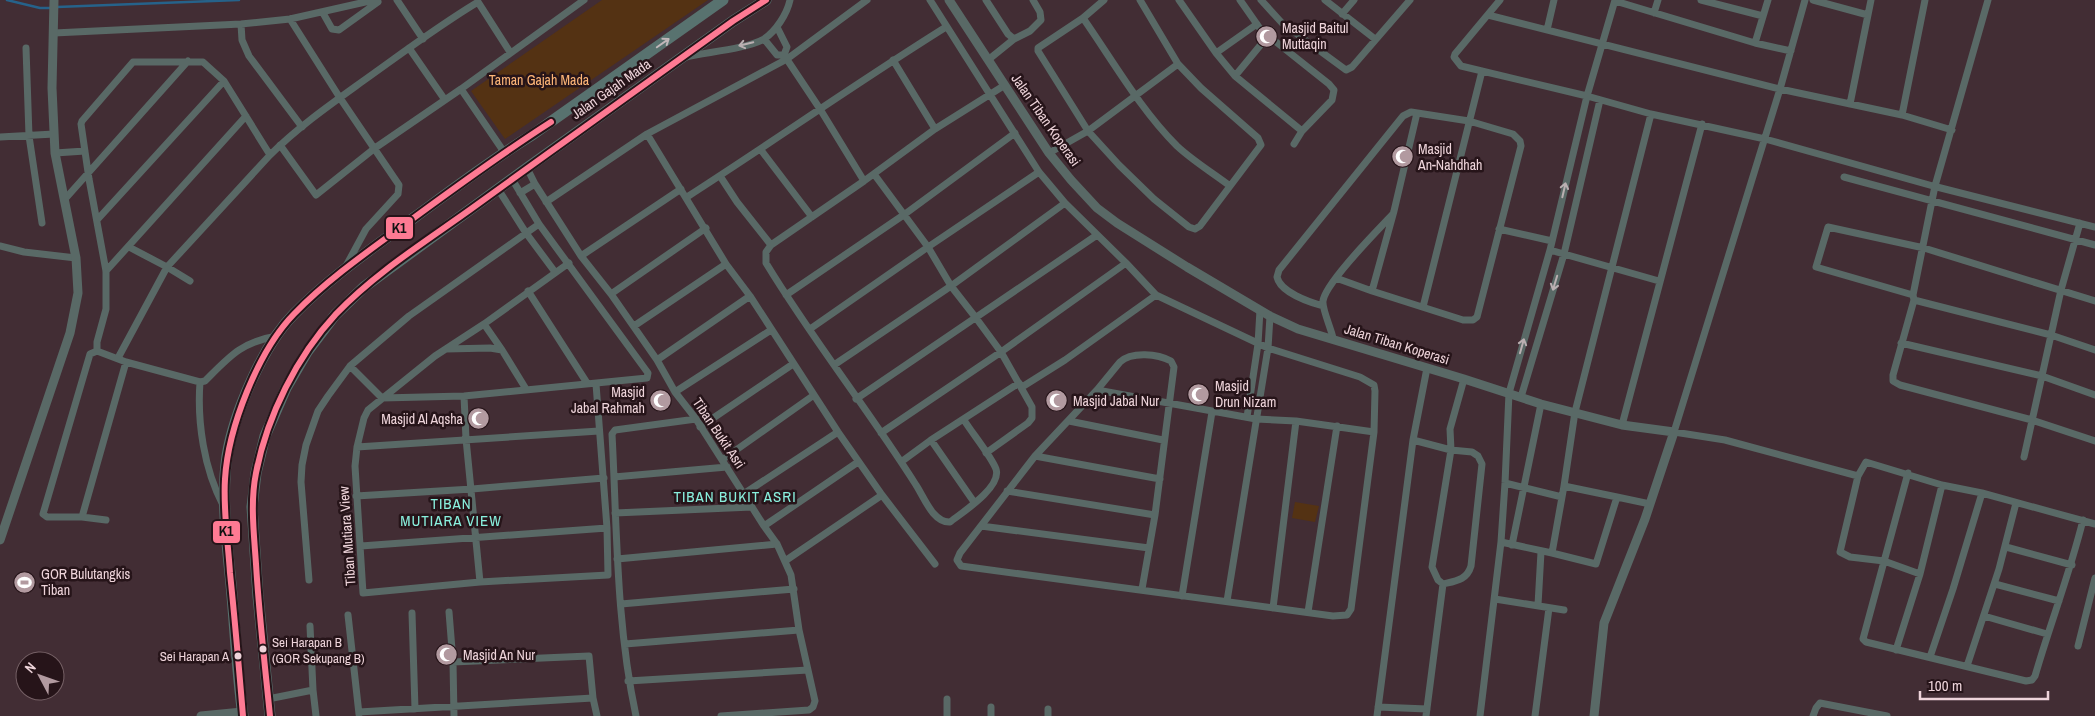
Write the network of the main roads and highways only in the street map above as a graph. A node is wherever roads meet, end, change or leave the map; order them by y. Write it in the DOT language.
graph roads {
  1 [pos="766,0"];
  2 [pos="721,1"];
  3 [pos="733,21"];
  4 [pos="242,714"];
  5 [pos="270,716"];
  1 -- 3 [label="highway, Jalan Gajah Mada"];
  2 -- 3 [label="highway"];
  4 -- 2 [label="highway, Jalan Gajah Mada, one-way"];
  3 -- 5 [label="highway, Jalan Gajah Mada"];
}
